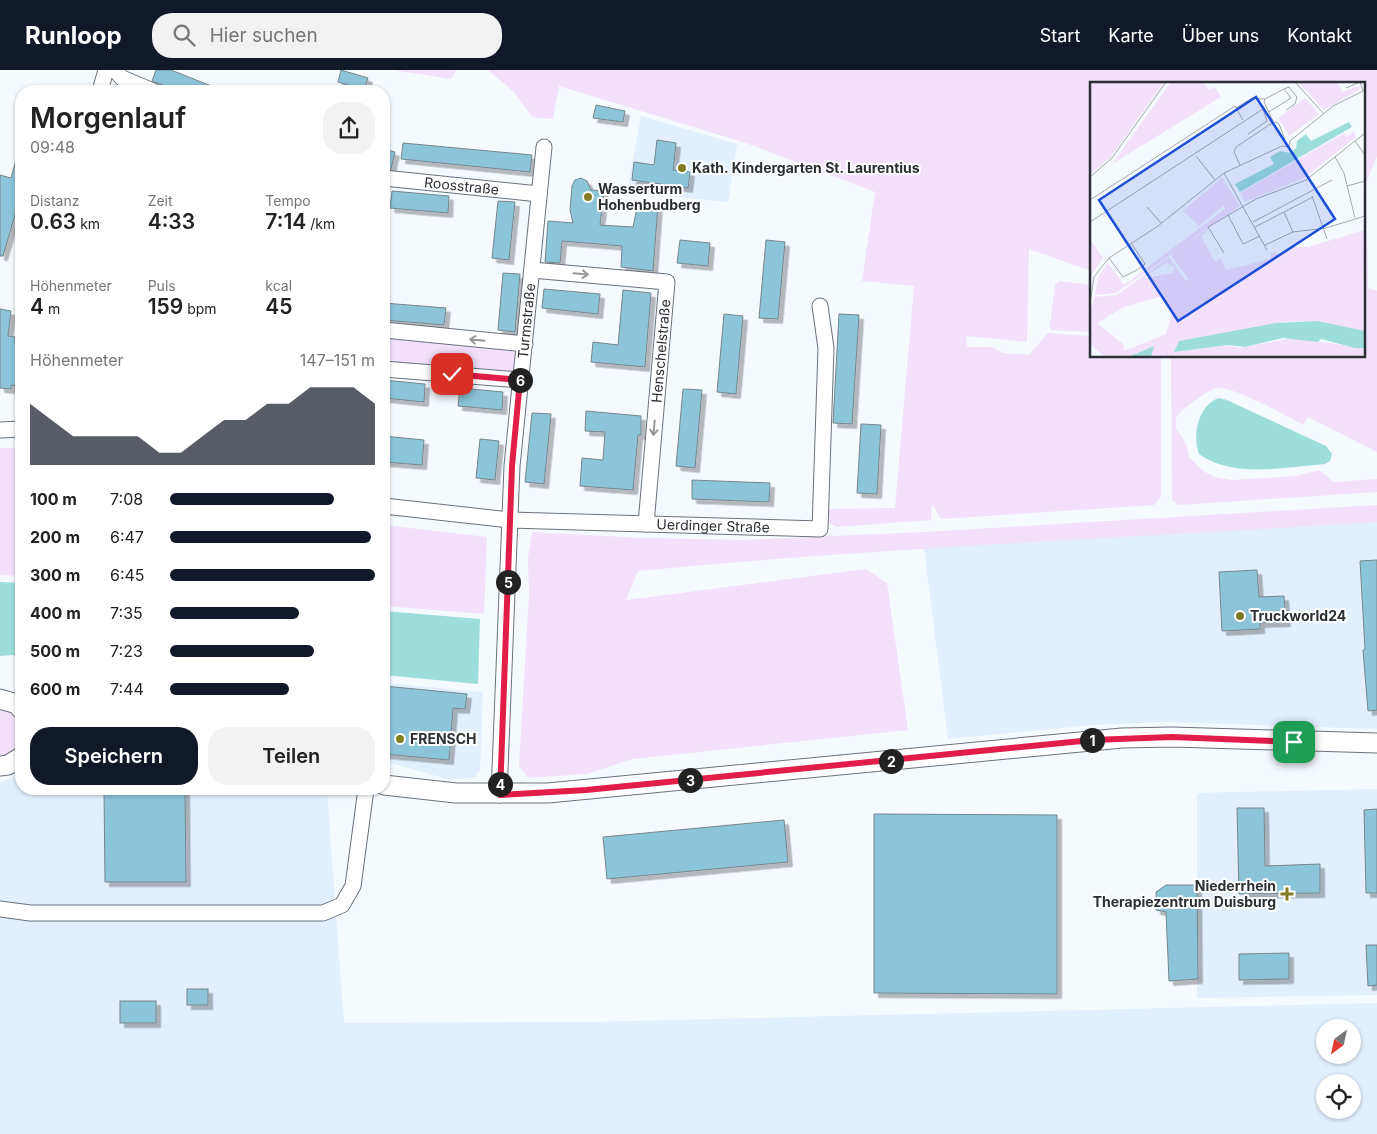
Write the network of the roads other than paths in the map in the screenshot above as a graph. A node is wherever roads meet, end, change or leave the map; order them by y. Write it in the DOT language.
graph roads {
  1 [pos="106,70"];
  2 [pos="115,70"];
  3 [pos="102,85"];
  4 [pos="139,85"];
  5 [pos="544,147"];
  6 [pos="390,179"];
  7 [pos="539,194"];
  8 [pos="532,270"];
  9 [pos="820,306"];
  10 [pos="390,331"];
  11 [pos="525,344"];
  12 [pos="390,369"];
  13 [pos="520,380"];
  14 [pos="15,429"];
  15 [pos="0,430"];
  16 [pos="390,507"];
  17 [pos="510,520"];
  18 [pos="646,524"];
  19 [pos="0,699"];
  20 [pos="15,704"];
  21 [pos="1377,743"];
  22 [pos="15,761"];
  23 [pos="0,766"];
  24 [pos="390,786"];
  25 [pos="365,795"];
  26 [pos="500,795"];
  27 [pos="0,909"];
  1 -- 3 [label="street"];
  2 -- 4 [label="street"];
  5 -- 7 [label="street, Turmstraße"];
  6 -- 7 [label="street, Roosstraße"];
  7 -- 8 [label="street, Turmstraße"];
  8 -- 11 [label="street, Turmstraße"];
  8 -- 18 [label="street, Henschelstraße, one-way"];
  9 -- 18 [label="street, Uerdinger Straße"];
  11 -- 10 [label="street, one-way"];
  11 -- 13 [label="street, Turmstraße"];
  12 -- 13 [label="street"];
  13 -- 17 [label="street, Turmstraße"];
  14 -- 15 [label="street"];
  16 -- 17 [label="street, Uerdinger Straße"];
  17 -- 18 [label="street, Uerdinger Straße"];
  17 -- 26 [label="street, Turmstraße"];
  19 -- 20 [label="street"];
  21 -- 26 [label="street"];
  22 -- 23 [label="street"];
  24 -- 26 [label="street"];
  25 -- 27 [label="street"];
}
